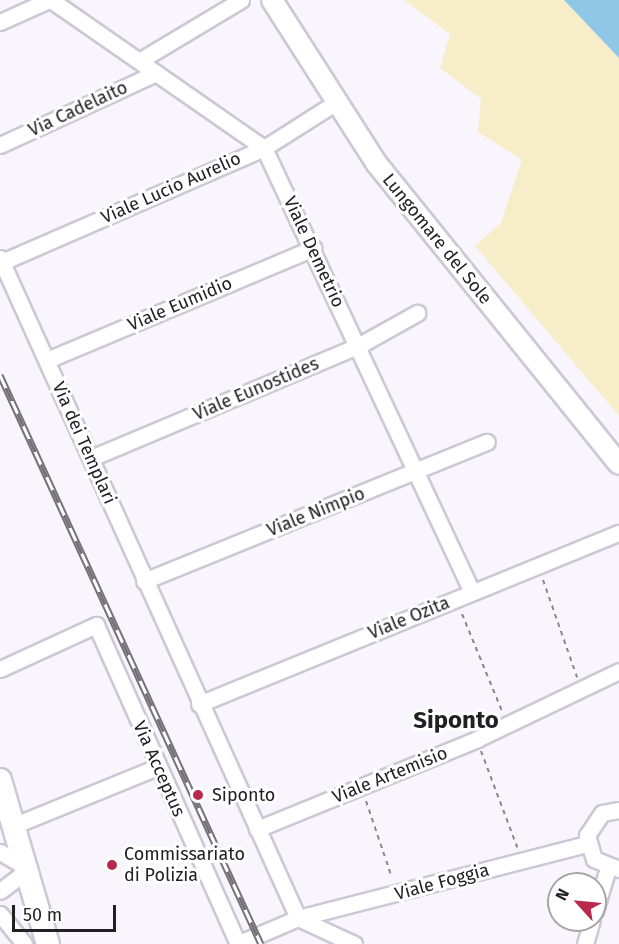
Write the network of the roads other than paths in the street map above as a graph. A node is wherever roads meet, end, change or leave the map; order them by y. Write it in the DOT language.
graph roads {
  1 [pos="50,0"];
  2 [pos="241,0"];
  3 [pos="272,0"];
  4 [pos="0,22"];
  5 [pos="139,61"];
  6 [pos="156,73"];
  7 [pos="335,103"];
  8 [pos="0,145"];
  9 [pos="264,148"];
  10 [pos="313,248"];
  11 [pos="1,260"];
  12 [pos="417,313"];
  13 [pos="358,346"];
  14 [pos="47,360"];
  15 [pos="487,442"];
  16 [pos="91,458"];
  17 [pos="619,465"];
  18 [pos="417,472"];
  19 [pos="619,533"];
  20 [pos="144,580"];
  21 [pos="472,592"];
  22 [pos="0,669"];
  23 [pos="619,670"];
  24 [pos="199,704"];
  25 [pos="157,767"];
  26 [pos="1,786"];
  27 [pos="619,810"];
  28 [pos="15,825"];
  29 [pos="257,829"];
  30 [pos="586,844"];
  31 [pos="0,852"];
  32 [pos="613,868"];
  33 [pos="29,869"];
  34 [pos="607,882"];
  35 [pos="0,891"];
  36 [pos="0,914"];
  37 [pos="42,918"];
  38 [pos="298,918"];
  39 [pos="24,944"];
  40 [pos="48,944"];
  41 [pos="55,944"];
  42 [pos="238,944"];
  43 [pos="354,944"];
  1 -- 4 [label="street"];
  1 -- 5 [label="street, Viale Demetrio"];
  2 -- 5 [label="street, Via Cadelaito"];
  3 -- 7 [label="street, Lungomare del Sole"];
  5 -- 6 [label="street, Viale Demetrio"];
  6 -- 8 [label="street, Via Cadelaito"];
  6 -- 9 [label="street, Viale Demetrio"];
  7 -- 9 [label="street, Viale Lucio Aurelio"];
  7 -- 17 [label="street, Lungomare del Sole"];
  9 -- 10 [label="street, Viale Demetrio"];
  9 -- 11 [label="street, Viale Lucio Aurelio"];
  10 -- 13 [label="street, Viale Demetrio"];
  10 -- 14 [label="street, Viale Eumidio"];
  11 -- 14 [label="street, Via dei Templari"];
  12 -- 13 [label="street, Viale Eunostides"];
  13 -- 16 [label="street, Viale Eunostides"];
  13 -- 18 [label="street, Viale Demetrio"];
  14 -- 16 [label="street, Via dei Templari"];
  15 -- 18 [label="street, Viale Nimpio"];
  16 -- 20 [label="street, Via dei Templari"];
  18 -- 20 [label="street, Viale Nimpio"];
  18 -- 21 [label="street, Viale Demetrio"];
  19 -- 21 [label="street, Viale Ozita"];
  20 -- 24 [label="street, Via dei Templari"];
  21 -- 24 [label="street, Viale Ozita"];
  22 -- 25 [label="street, Via Acceptus"];
  23 -- 29 [label="street, Viale Artemisio"];
  24 -- 29 [label="street, Via dei Templari"];
  25 -- 28 [label="street"];
  25 -- 42 [label="street, Via Acceptus"];
  26 -- 28 [label="main road"];
  27 -- 30 [label="street"];
  28 -- 33 [label="main road"];
  29 -- 38 [label="street, Via dei Templari"];
  30 -- 32 [label="street"];
  30 -- 38 [label="street, Viale Foggia"];
  31 -- 33 [label="street"];
  32 -- 34 [label="street"];
  33 -- 35 [label="street"];
  33 -- 37 [label="main road"];
  36 -- 39 [label="street"];
  37 -- 40 [label="main road"];
  37 -- 41 [label="main road"];
  38 -- 42 [label="street, Viale Foggia"];
  38 -- 43 [label="street"];
}
